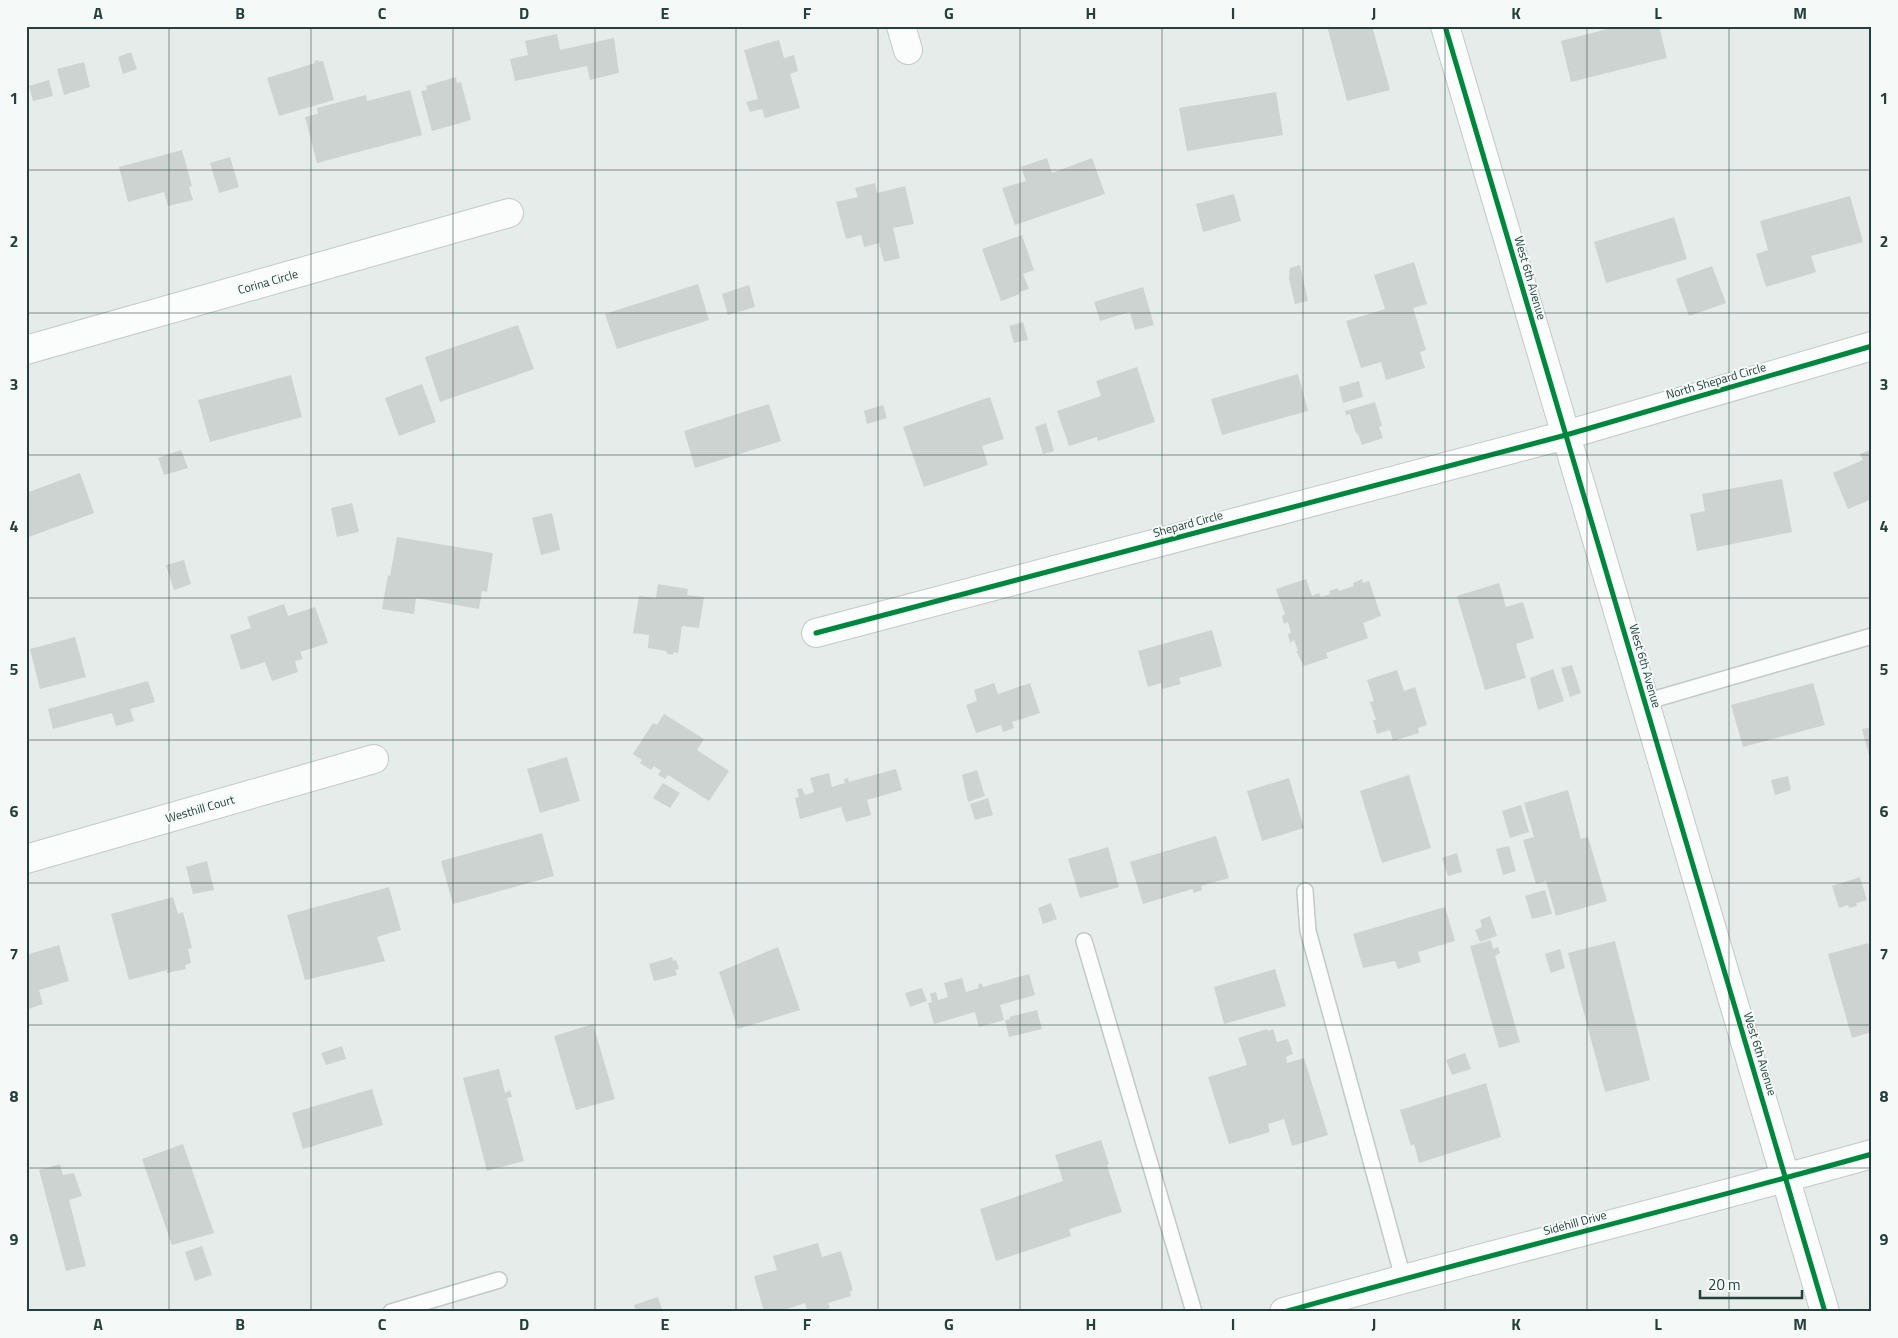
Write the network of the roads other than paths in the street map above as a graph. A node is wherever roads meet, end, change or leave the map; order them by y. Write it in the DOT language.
graph roads {
  1 [pos="1445,26"];
  2 [pos="509,213"];
  3 [pos="1872,346"];
  4 [pos="26,350"];
  5 [pos="1566,435"];
  6 [pos="816,633"];
  7 [pos="1872,636"];
  8 [pos="1645,702"];
  9 [pos="374,759"];
  10 [pos="26,859"];
  11 [pos="1305,891"];
  12 [pos="1084,941"];
  13 [pos="1872,1154"];
  14 [pos="1786,1178"];
  15 [pos="1403,1278"];
  16 [pos="500,1280"];
  17 [pos="391,1312"];
  18 [pos="1194,1312"];
  19 [pos="1284,1312"];
  20 [pos="1825,1312"];
  1 -- 5 [label="street, West 6th Avenue"];
  2 -- 4 [label="street, Corina Circle"];
  3 -- 5 [label="street, North Shepard Circle"];
  5 -- 6 [label="street, Shepard Circle"];
  5 -- 8 [label="street, West 6th Avenue"];
  7 -- 8 [label="lane"];
  8 -- 14 [label="street, West 6th Avenue"];
  9 -- 10 [label="street, Westhill Court"];
  11 -- 15 [label="lane"];
  12 -- 18 [label="lane"];
  13 -- 14 [label="street, Sidehill Drive"];
  14 -- 15 [label="street, Sidehill Drive"];
  14 -- 20 [label="street, West 6th Avenue"];
  15 -- 19 [label="street, Sidehill Drive"];
  16 -- 17 [label="lane"];
}
